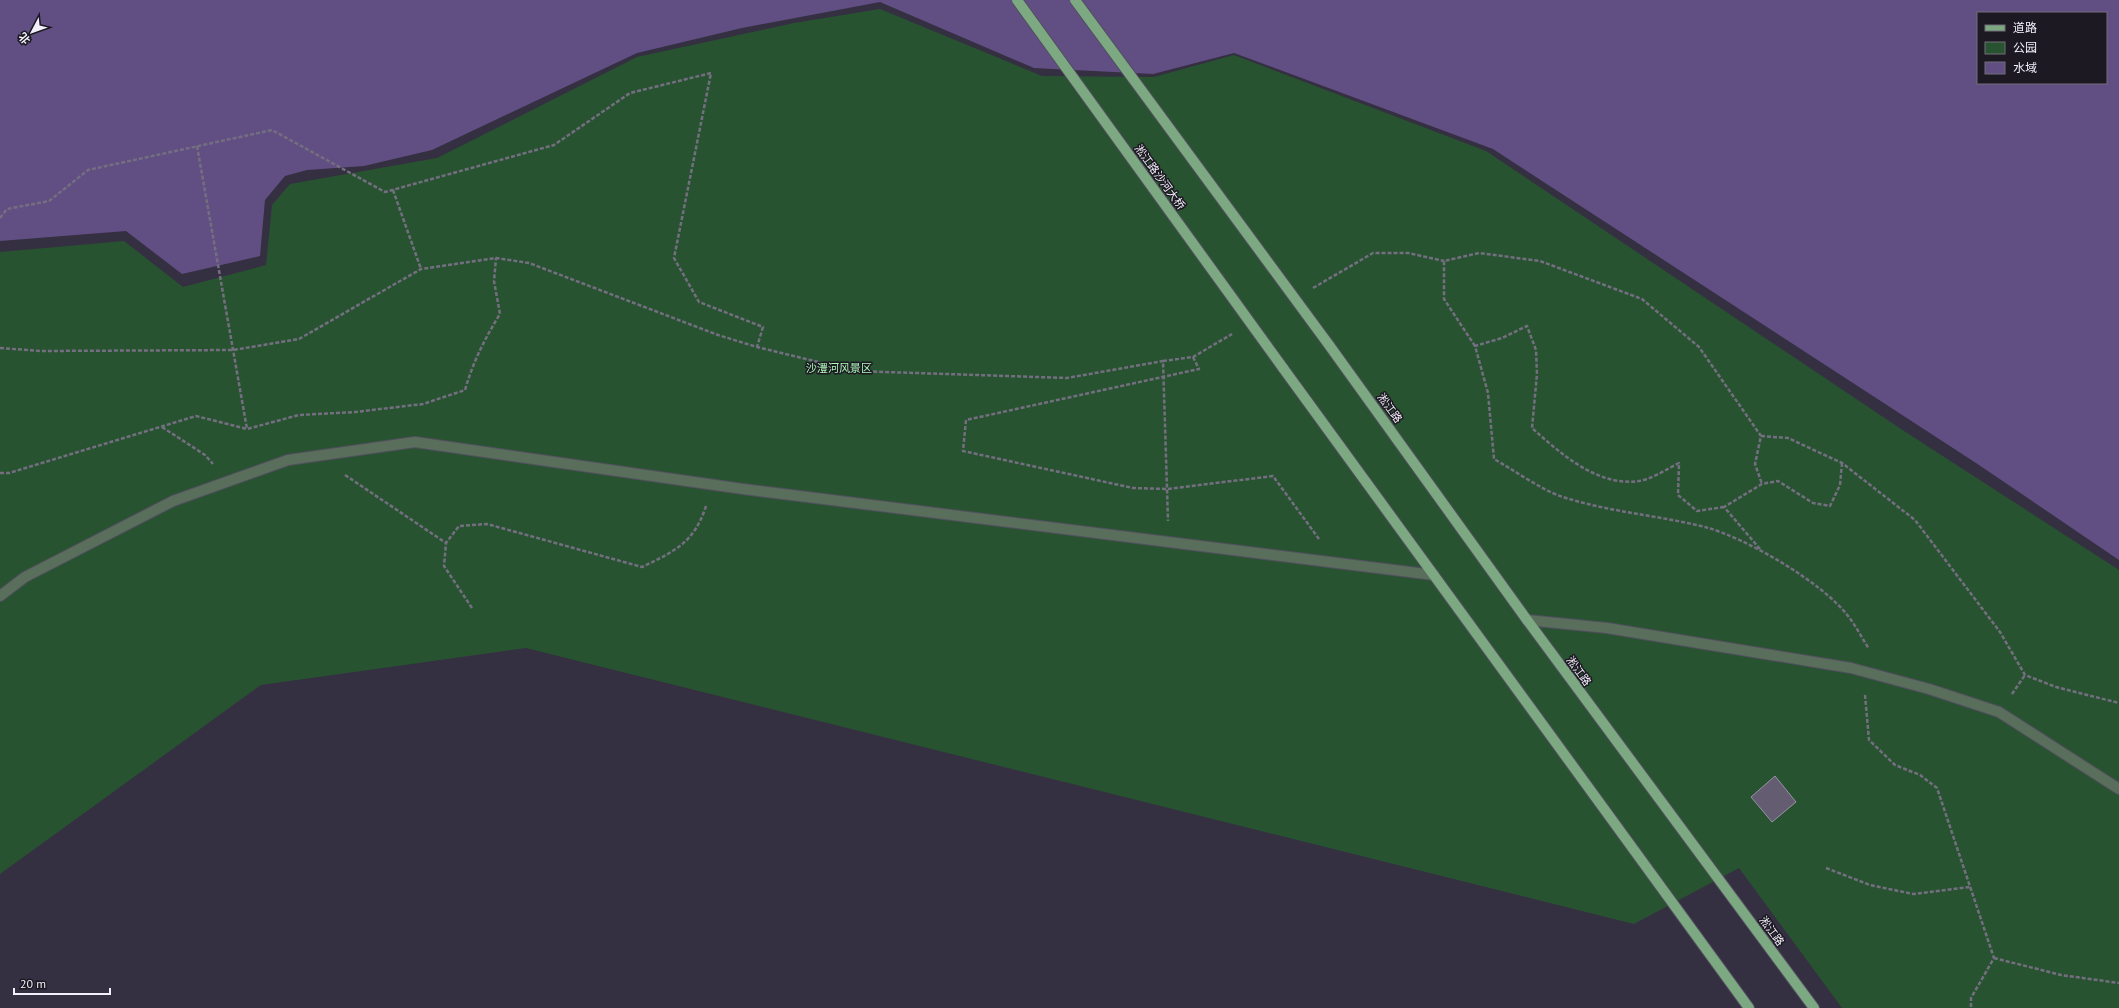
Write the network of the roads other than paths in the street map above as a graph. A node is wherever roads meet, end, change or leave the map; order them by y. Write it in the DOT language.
graph roads {
  1 [pos="1017,0"];
  2 [pos="1076,0"];
  3 [pos="1434,575"];
  4 [pos="0,596"];
  5 [pos="1527,620"];
  6 [pos="2119,789"];
  7 [pos="1749,1008"];
  8 [pos="1814,1008"];
  1 -- 3 [label="main road, 淞江路沙河大桥, bridge"];
  2 -- 5 [label="main road, 淞江路, bridge"];
  3 -- 4 [label="street"];
  3 -- 7 [label="main road"];
  5 -- 6 [label="street"];
  5 -- 8 [label="main road, 淞江路"];
}
